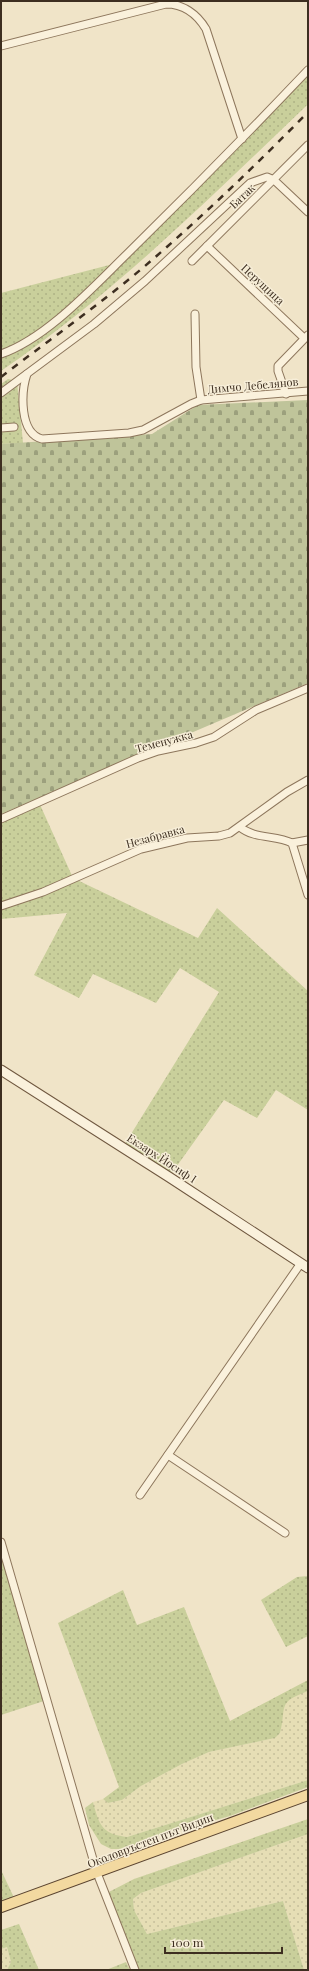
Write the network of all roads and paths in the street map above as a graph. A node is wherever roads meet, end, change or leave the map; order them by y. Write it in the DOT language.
graph roads {
  1 [pos="1,46"];
  2 [pos="308,70"];
  3 [pos="242,139"];
  4 [pos="308,145"];
  5 [pos="274,180"];
  6 [pos="308,212"];
  7 [pos="207,246"];
  8 [pos="192,262"];
  9 [pos="195,314"];
  10 [pos="306,336"];
  11 [pos="1,354"];
  12 [pos="27,374"];
  13 [pos="308,391"];
  14 [pos="1,393"];
  15 [pos="286,394"];
  16 [pos="201,400"];
  17 [pos="14,427"];
  18 [pos="1,428"];
  19 [pos="308,688"];
  20 [pos="308,780"];
  21 [pos="1,819"];
  22 [pos="240,827"];
  23 [pos="308,840"];
  24 [pos="292,843"];
  25 [pos="308,894"];
  26 [pos="1,906"];
  27 [pos="1,1070"];
  28 [pos="304,1266"];
  29 [pos="168,1455"];
  30 [pos="140,1495"];
  31 [pos="285,1533"];
  32 [pos="1,1542"];
  33 [pos="308,1795"];
  34 [pos="97,1873"];
  35 [pos="1,1907"];
  36 [pos="135,1970"];
  1 -- 3 [label="street"];
  2 -- 3 [label="street"];
  3 -- 11 [label="street"];
  4 -- 5 [label="street, Батак"];
  5 -- 6 [label="street"];
  5 -- 7 [label="street, Батак"];
  5 -- 12 [label="street"];
  7 -- 8 [label="street, Батак"];
  7 -- 10 [label="street, Перущица"];
  9 -- 16 [label="street"];
  10 -- 15 [label="street"];
  12 -- 14 [label="street"];
  12 -- 16 [label="street, Димчо Дебелянов"];
  13 -- 15 [label="street, Димчо Дебелянов"];
  15 -- 16 [label="street, Димчо Дебелянов"];
  17 -- 18 [label="street"];
  19 -- 21 [label="street, Теменужка"];
  20 -- 22 [label="street, Незабравка"];
  22 -- 24 [label="street"];
  22 -- 26 [label="street, Незабравка"];
  23 -- 24 [label="street"];
  24 -- 25 [label="street"];
  27 -- 28 [label="main road, Екзарх Йосиф I"];
  28 -- 29 [label="street"];
  29 -- 30 [label="street"];
  29 -- 31 [label="street"];
  32 -- 34 [label="street"];
  33 -- 34 [label="main road, Околовръстен път Видин"];
  34 -- 35 [label="main road, Околовръстен път Видин"];
  34 -- 36 [label="street"];
}
